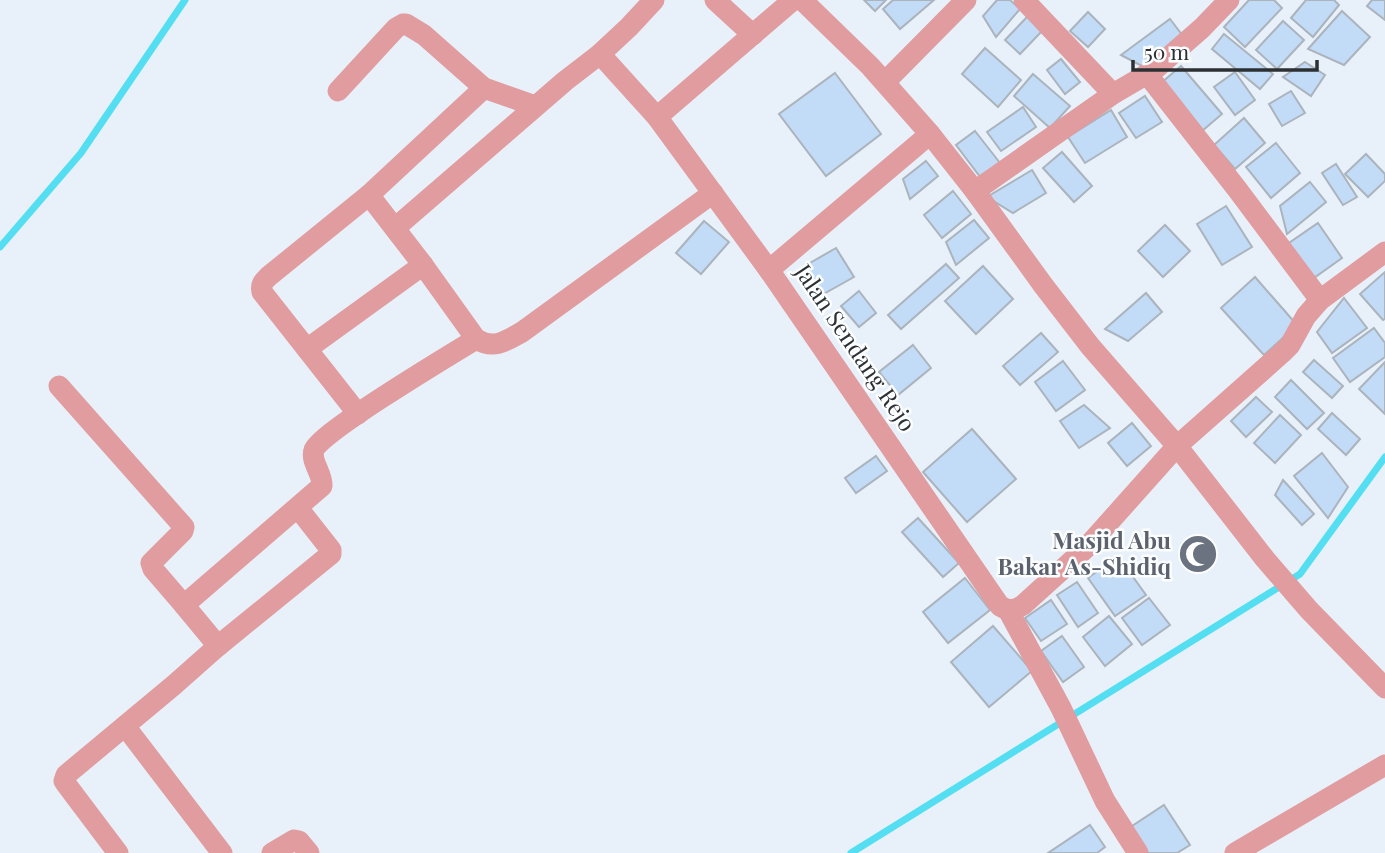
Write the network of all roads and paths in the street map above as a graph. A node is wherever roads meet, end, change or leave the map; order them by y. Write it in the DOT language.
graph roads {
  1 [pos="654,0"];
  2 [pos="715,0"];
  3 [pos="793,0"];
  4 [pos="802,0"];
  5 [pos="966,0"];
  6 [pos="1024,0"];
  7 [pos="1229,0"];
  8 [pos="753,35"];
  9 [pos="600,54"];
  10 [pos="1147,74"];
  11 [pos="885,82"];
  12 [pos="484,88"];
  13 [pos="338,91"];
  14 [pos="1113,94"];
  15 [pos="535,106"];
  16 [pos="657,117"];
  17 [pos="930,134"];
  18 [pos="975,191"];
  19 [pos="713,194"];
  20 [pos="369,195"];
  21 [pos="395,228"];
  22 [pos="1385,251"];
  23 [pos="423,265"];
  24 [pos="769,270"];
  25 [pos="1320,300"];
  26 [pos="476,339"];
  27 [pos="307,349"];
  28 [pos="59,386"];
  29 [pos="358,414"];
  30 [pos="1177,446"];
  31 [pos="298,508"];
  32 [pos="184,605"];
  33 [pos="1008,610"];
  34 [pos="218,646"];
  35 [pos="1385,688"];
  36 [pos="125,726"];
  37 [pos="1385,765"];
  38 [pos="118,853"];
  39 [pos="222,853"];
  40 [pos="272,853"];
  41 [pos="309,853"];
  42 [pos="1138,853"];
  43 [pos="1235,853"];
  1 -- 9 [label="street"];
  2 -- 8 [label="street"];
  3 -- 8 [label="street"];
  4 -- 11 [label="street"];
  5 -- 11 [label="street"];
  6 -- 14 [label="street"];
  7 -- 10 [label="street"];
  8 -- 16 [label="street"];
  9 -- 15 [label="street"];
  9 -- 16 [label="street, Jalan Sendang Rejo"];
  10 -- 14 [label="street"];
  10 -- 25 [label="street"];
  11 -- 17 [label="street"];
  12 -- 13 [label="street"];
  12 -- 15 [label="street"];
  12 -- 20 [label="street"];
  14 -- 18 [label="street"];
  15 -- 21 [label="street"];
  16 -- 19 [label="street, Jalan Sendang Rejo"];
  17 -- 18 [label="street"];
  17 -- 24 [label="street"];
  18 -- 30 [label="street"];
  19 -- 24 [label="street, Jalan Sendang Rejo"];
  19 -- 26 [label="street"];
  20 -- 21 [label="street"];
  20 -- 27 [label="street"];
  21 -- 23 [label="street"];
  22 -- 25 [label="street"];
  23 -- 26 [label="street"];
  23 -- 27 [label="street"];
  24 -- 33 [label="street, Jalan Sendang Rejo"];
  25 -- 30 [label="street"];
  26 -- 29 [label="street"];
  27 -- 29 [label="street"];
  28 -- 32 [label="street"];
  29 -- 31 [label="street"];
  30 -- 33 [label="street"];
  30 -- 35 [label="street"];
  31 -- 32 [label="street"];
  31 -- 34 [label="street"];
  32 -- 34 [label="street"];
  33 -- 42 [label="street, Jalan Sendang Rejo"];
  34 -- 36 [label="street"];
  36 -- 38 [label="street"];
  36 -- 39 [label="street"];
  37 -- 43 [label="street"];
  40 -- 41 [label="street"];
}
